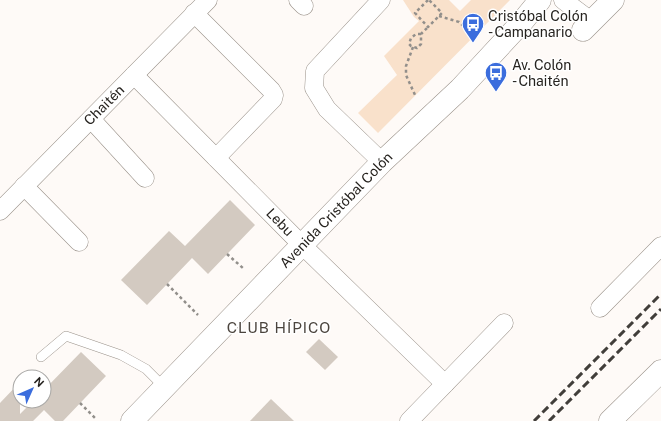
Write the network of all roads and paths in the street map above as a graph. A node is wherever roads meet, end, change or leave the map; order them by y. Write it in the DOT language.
graph roads {
  1 [pos="208,0"];
  2 [pos="381,0"];
  3 [pos="429,0"];
  4 [pos="540,0"];
  5 [pos="564,0"];
  6 [pos="611,1"];
  7 [pos="194,14"];
  8 [pos="439,16"];
  9 [pos="587,26"];
  10 [pos="428,27"];
  11 [pos="421,34"];
  12 [pos="474,36"];
  13 [pos="413,47"];
  14 [pos="134,75"];
  15 [pos="415,95"];
  16 [pos="91,119"];
  17 [pos="216,158"];
  18 [pos="382,162"];
  19 [pos="145,178"];
  20 [pos="24,186"];
  21 [pos="0,211"];
  22 [pos="79,242"];
  23 [pos="302,245"];
  24 [pos="661,246"];
  25 [pos="228,254"];
  26 [pos="244,269"];
  27 [pos="167,284"];
  28 [pos="600,308"];
  29 [pos="198,315"];
  30 [pos="504,323"];
  31 [pos="41,357"];
  32 [pos="661,371"];
  33 [pos="445,384"];
  34 [pos="165,388"];
  35 [pos="80,403"];
  36 [pos="96,419"];
  37 [pos="132,421"];
  38 [pos="409,421"];
  39 [pos="610,421"];
  1 -- 7 [label="street, Chaitén"];
  2 -- 18 [label="street"];
  3 -- 8 [label="path"];
  3 -- 10 [label="path"];
  4 -- 18 [label="main road, Avenida Cristóbal Colón"];
  5 -- 9 [label="street"];
  6 -- 9 [label="main road"];
  7 -- 14 [label="street, Chaitén"];
  7 -- 17 [label="street"];
  8 -- 10 [label="path"];
  8 -- 12 [label="path"];
  10 -- 11 [label="path"];
  11 -- 13 [label="path"];
  11 -- 13 [label="path"];
  13 -- 15 [label="path"];
  14 -- 16 [label="street, Chaitén"];
  14 -- 17 [label="street, Lebu"];
  16 -- 19 [label="street"];
  16 -- 20 [label="street, Chaitén"];
  17 -- 23 [label="street, Lebu"];
  18 -- 23 [label="main road, Avenida Cristóbal Colón"];
  20 -- 21 [label="street, Chaitén"];
  20 -- 22 [label="street"];
  23 -- 33 [label="street, Lebu"];
  23 -- 34 [label="main road, Avenida Cristóbal Colón"];
  24 -- 28 [label="street"];
  25 -- 26 [label="path"];
  27 -- 29 [label="path"];
  30 -- 33 [label="street"];
  31 -- 34 [label="lane"];
  32 -- 39 [label="main road"];
  33 -- 38 [label="street"];
  34 -- 37 [label="main road, Avenida Cristóbal Colón"];
  35 -- 36 [label="path"];
}
